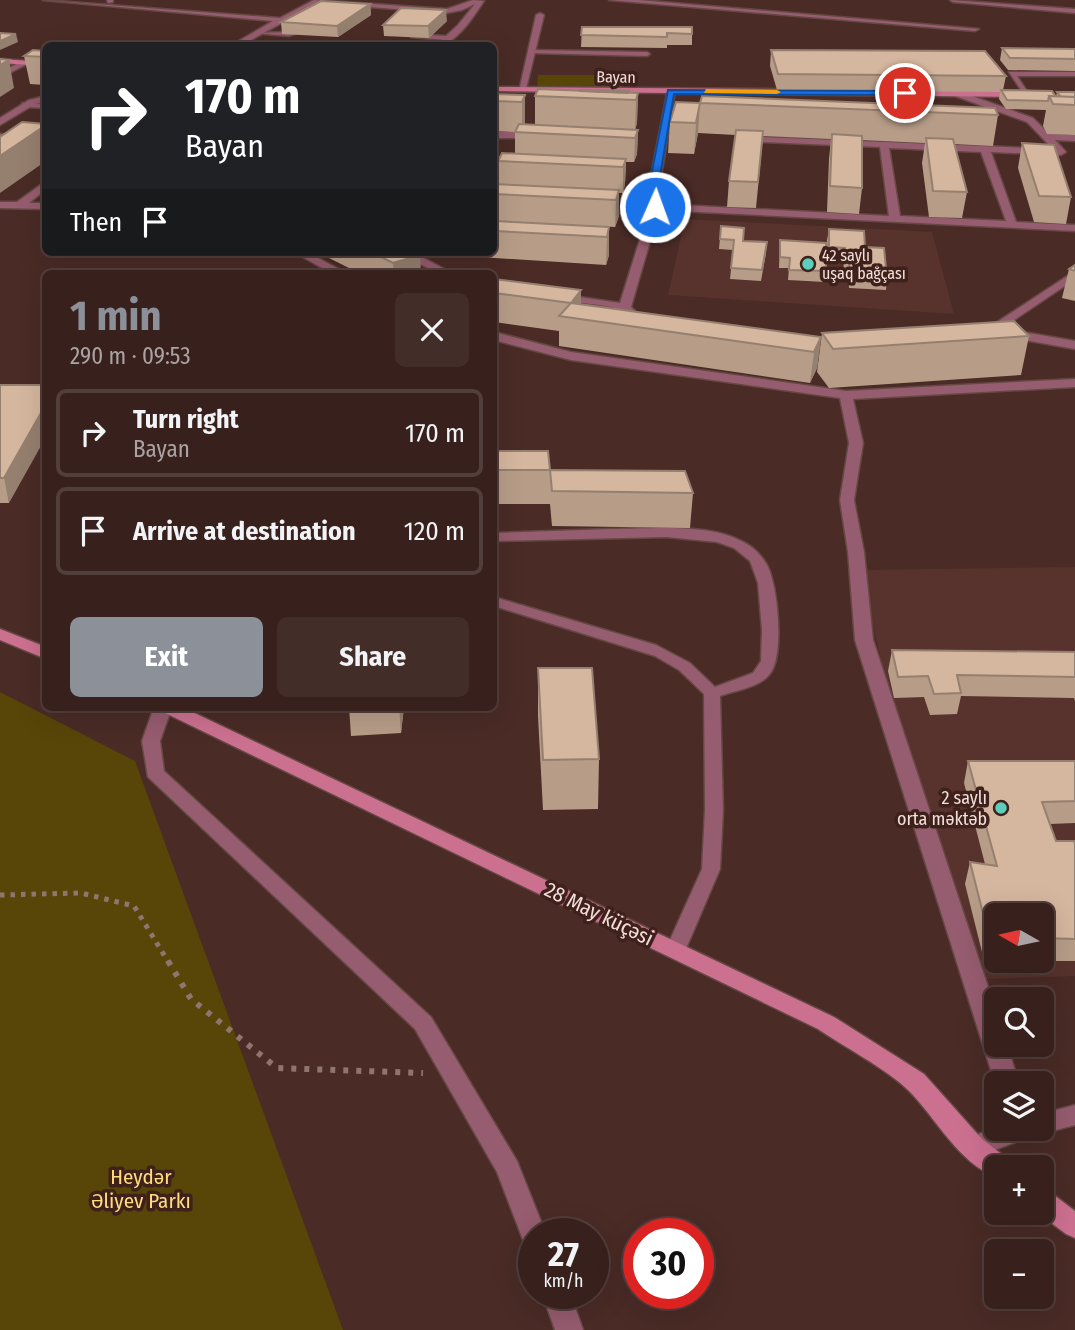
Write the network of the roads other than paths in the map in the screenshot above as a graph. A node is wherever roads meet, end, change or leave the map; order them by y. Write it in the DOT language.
graph roads {
  1 [pos="46,0"];
  2 [pos="122,0"];
  3 [pos="318,0"];
  4 [pos="480,0"];
  5 [pos="612,0"];
  6 [pos="953,0"];
  7 [pos="110,1"];
  8 [pos="96,4"];
  9 [pos="1075,11"];
  10 [pos="540,15"];
  11 [pos="282,20"];
  12 [pos="317,22"];
  13 [pos="975,29"];
  14 [pos="402,31"];
  15 [pos="256,33"];
  16 [pos="447,38"];
  17 [pos="240,42"];
  18 [pos="442,42"];
  19 [pos="531,51"];
  20 [pos="648,54"];
  21 [pos="0,61"];
  22 [pos="25,63"];
  23 [pos="42,64"];
  24 [pos="1075,74"];
  25 [pos="0,76"];
  26 [pos="497,89"];
  27 [pos="522,89"];
  28 [pos="671,91"];
  29 [pos="958,94"];
  30 [pos="1025,94"];
  31 [pos="1038,94"];
  32 [pos="42,99"];
  33 [pos="25,105"];
  34 [pos="42,106"];
  35 [pos="0,122"];
  36 [pos="497,135"];
  37 [pos="545,135"];
  38 [pos="1044,136"];
  39 [pos="0,137"];
  40 [pos="1075,138"];
  41 [pos="42,139"];
  42 [pos="735,139"];
  43 [pos="42,141"];
  44 [pos="884,144"];
  45 [pos="34,146"];
  46 [pos="985,149"];
  47 [pos="1061,152"];
  48 [pos="1071,158"];
  49 [pos="42,187"];
  50 [pos="0,205"];
  51 [pos="19,206"];
  52 [pos="42,206"];
  53 [pos="655,207"];
  54 [pos="895,219"];
  55 [pos="1012,225"];
  56 [pos="1075,228"];
  57 [pos="307,256"];
  58 [pos="411,256"];
  59 [pos="334,270"];
  60 [pos="440,270"];
  61 [pos="1075,274"];
  62 [pos="546,295"];
  63 [pos="625,307"];
  64 [pos="659,325"];
  65 [pos="497,337"];
  66 [pos="1075,345"];
  67 [pos="1075,383"];
  68 [pos="846,395"];
  69 [pos="497,537"];
  70 [pos="497,602"];
  71 [pos="0,634"];
  72 [pos="42,652"];
  73 [pos="712,692"];
  74 [pos="163,711"];
  75 [pos="173,711"];
  76 [pos="675,951"];
  77 [pos="1003,1071"];
  78 [pos="1075,1115"];
  79 [pos="1054,1121"];
  80 [pos="989,1141"];
  81 [pos="973,1147"];
  82 [pos="984,1155"];
  83 [pos="1054,1210"];
  84 [pos="527,1218"];
  85 [pos="1075,1226"];
  86 [pos="562,1309"];
  87 [pos="569,1330"];
  1 -- 8 [label="street"];
  2 -- 7 [label="street"];
  3 -- 4 [label="street"];
  3 -- 11 [label="street"];
  4 -- 16 [label="street"];
  5 -- 13 [label="street"];
  6 -- 9 [label="street"];
  7 -- 8 [label="street"];
  8 -- 11 [label="street"];
  10 -- 19 [label="street"];
  11 -- 15 [label="street"];
  12 -- 15 [label="lane"];
  14 -- 16 [label="lane"];
  15 -- 17 [label="street"];
  16 -- 18 [label="street"];
  19 -- 20 [label="lane"];
  19 -- 27 [label="street"];
  21 -- 22 [label="street"];
  22 -- 23 [label="street"];
  22 -- 25 [label="street"];
  24 -- 30 [label="lane"];
  26 -- 27 [label="street, Bayan"];
  27 -- 28 [label="street, Bayan"];
  28 -- 29 [label="street, Bayan"];
  28 -- 53 [label="street"];
  29 -- 30 [label="street, Bayan"];
  29 -- 38 [label="street"];
  30 -- 31 [label="street, Bayan"];
  32 -- 33 [label="street"];
  33 -- 34 [label="lane"];
  33 -- 35 [label="street"];
  36 -- 37 [label="street"];
  38 -- 40 [label="street"];
  38 -- 47 [label="street"];
  39 -- 41 [label="street"];
  42 -- 44 [label="street"];
  43 -- 45 [label="street"];
  44 -- 46 [label="street"];
  44 -- 54 [label="street"];
  46 -- 47 [label="street"];
  46 -- 55 [label="street"];
  47 -- 48 [label="street"];
  49 -- 51 [label="street"];
  50 -- 51 [label="street"];
  51 -- 52 [label="street"];
  53 -- 54 [label="street"];
  53 -- 63 [label="street"];
  54 -- 55 [label="street"];
  55 -- 56 [label="street"];
  57 -- 59 [label="street"];
  58 -- 60 [label="street"];
  61 -- 66 [label="street"];
  62 -- 63 [label="street"];
  63 -- 64 [label="street"];
  65 -- 68 [label="street"];
  67 -- 68 [label="street"];
  68 -- 77 [label="street"];
  69 -- 73 [label="lane"];
  70 -- 73 [label="lane"];
  71 -- 72 [label="street"];
  73 -- 76 [label="lane"];
  74 -- 84 [label="street"];
  75 -- 76 [label="street, 28 May küçəsi"];
  76 -- 81 [label="street, 28 May küçəsi"];
  78 -- 79 [label="street"];
  80 -- 81 [label="street"];
  81 -- 82 [label="street, 28 May küçəsi"];
  83 -- 85 [label="street"];
  86 -- 87 [label="street"];
}
